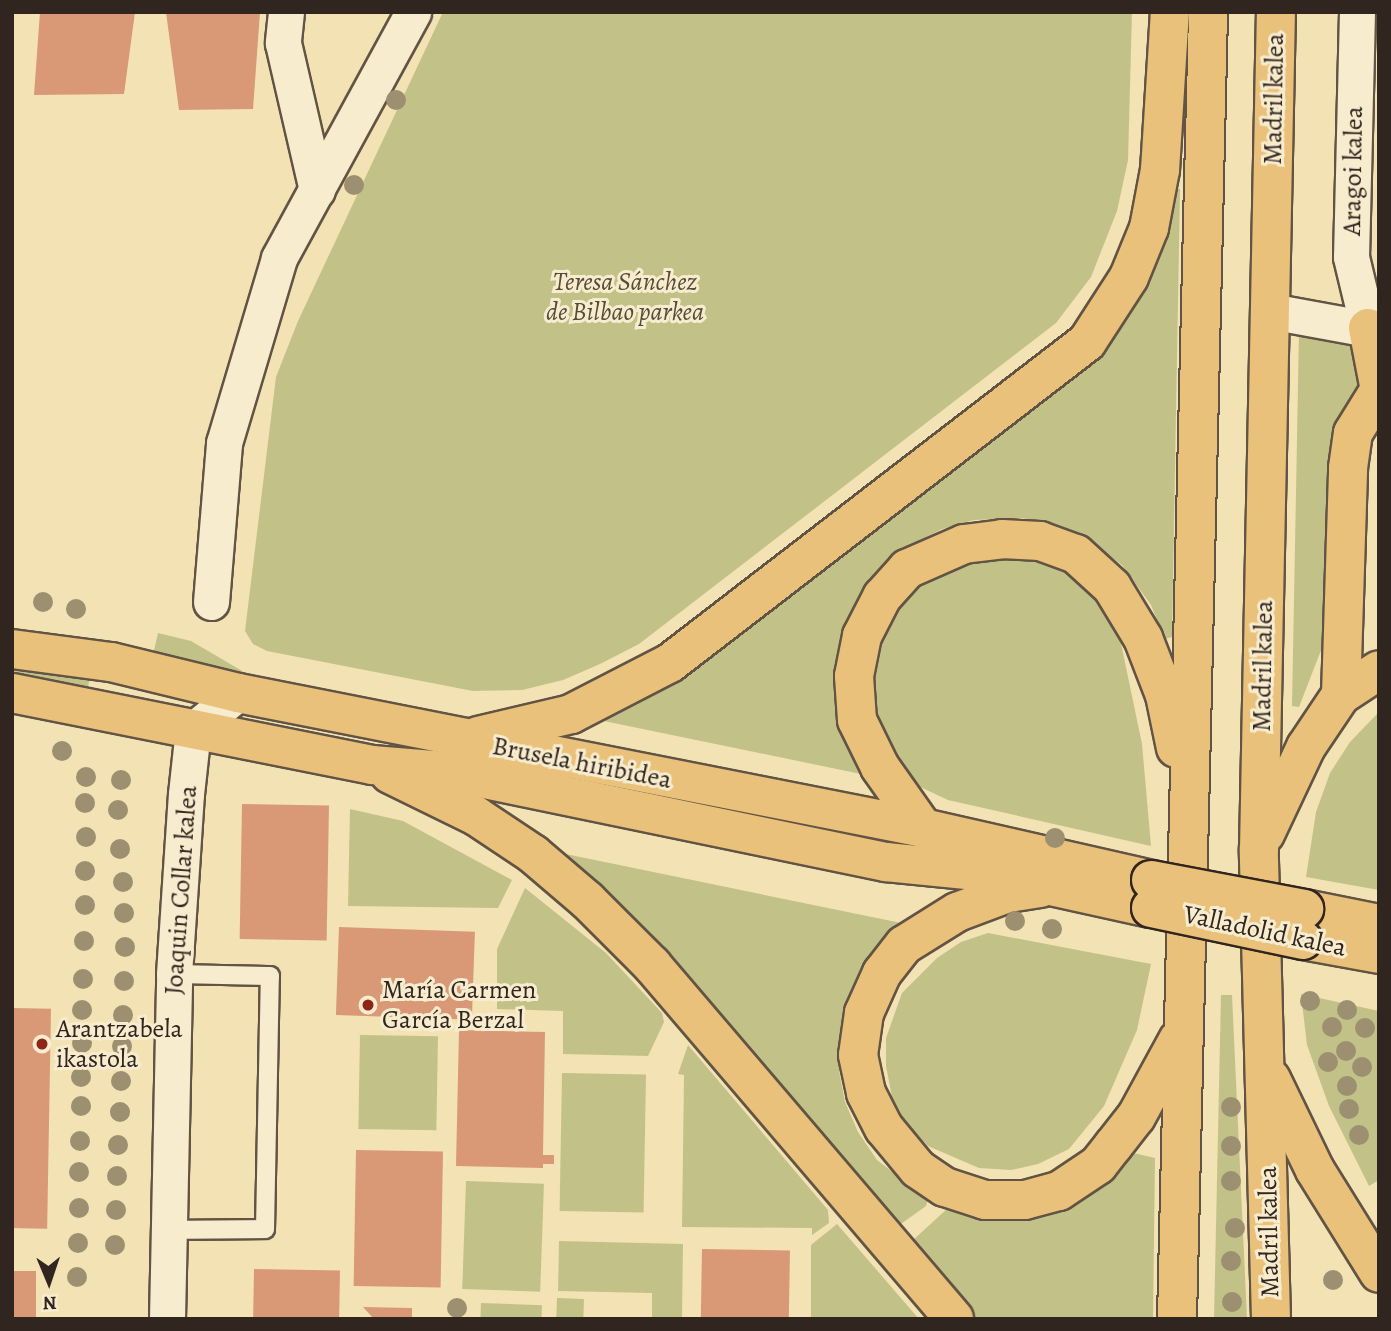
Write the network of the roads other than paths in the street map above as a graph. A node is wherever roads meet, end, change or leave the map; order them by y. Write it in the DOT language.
graph roads {
  1 [pos="286,12"];
  2 [pos="413,12"];
  3 [pos="1170,12"];
  4 [pos="1208,12"];
  5 [pos="1276,12"];
  6 [pos="1357,12"];
  7 [pos="317,190"];
  8 [pos="1270,311"];
  9 [pos="1373,329"];
  10 [pos="1379,385"];
  11 [pos="1379,391"];
  12 [pos="211,603"];
  13 [pos="12,649"];
  14 [pos="1379,670"];
  15 [pos="12,693"];
  16 [pos="238,693"];
  17 [pos="1341,695"];
  18 [pos="193,730"];
  19 [pos="462,739"];
  20 [pos="372,765"];
  21 [pos="923,828"];
  22 [pos="1189,831"];
  23 [pos="1259,849"];
  24 [pos="1047,886"];
  25 [pos="1151,894"];
  26 [pos="1304,925"];
  27 [pos="1379,925"];
  28 [pos="1379,954"];
  29 [pos="174,974"];
  30 [pos="1182,1032"];
  31 [pos="1262,1058"];
  32 [pos="168,1230"];
  33 [pos="1379,1273"];
  34 [pos="167,1319"];
  35 [pos="954,1319"];
  36 [pos="1177,1319"];
  37 [pos="1271,1319"];
  1 -- 7 [label="street"];
  2 -- 7 [label="street"];
  3 -- 19 [label="main road"];
  4 -- 22 [label="main road"];
  5 -- 8 [label="main road, Madril kalea"];
  6 -- 9 [label="street, Aragoi kalea"];
  7 -- 12 [label="street"];
  8 -- 9 [label="street"];
  8 -- 23 [label="main road, Madril kalea"];
  9 -- 10 [label="main road"];
  11 -- 17 [label="main road"];
  13 -- 16 [label="main road, Brusela hiribidea"];
  14 -- 17 [label="main road"];
  15 -- 18 [label="main road, Brusela hiribidea"];
  16 -- 18 [label="street"];
  16 -- 19 [label="main road, Brusela hiribidea"];
  17 -- 23 [label="main road"];
  18 -- 20 [label="main road, Brusela hiribidea"];
  18 -- 29 [label="street, Joaquin Collar kalea"];
  19 -- 21 [label="main road, Brusela hiribidea"];
  20 -- 24 [label="main road, Brusela hiribidea"];
  20 -- 35 [label="main road"];
  21 -- 22 [label="main road"];
  21 -- 25 [label="main road, Brusela hiribidea"];
  22 -- 30 [label="main road"];
  23 -- 31 [label="main road, Madril kalea"];
  24 -- 25 [label="main road, Brusela hiribidea"];
  24 -- 30 [label="main road"];
  25 -- 26 [label="main road, Valladolid kalea, bridge"];
  26 -- 27 [label="main road, Valladolid kalea"];
  26 -- 28 [label="main road, Valladolid kalea"];
  29 -- 32 [label="street, Joaquin Collar kalea"];
  29 -- 32 [label="lane"];
  30 -- 36 [label="main road"];
  31 -- 33 [label="main road"];
  31 -- 37 [label="main road, Madril kalea"];
  32 -- 34 [label="street, Joaquin Collar kalea"];
}
